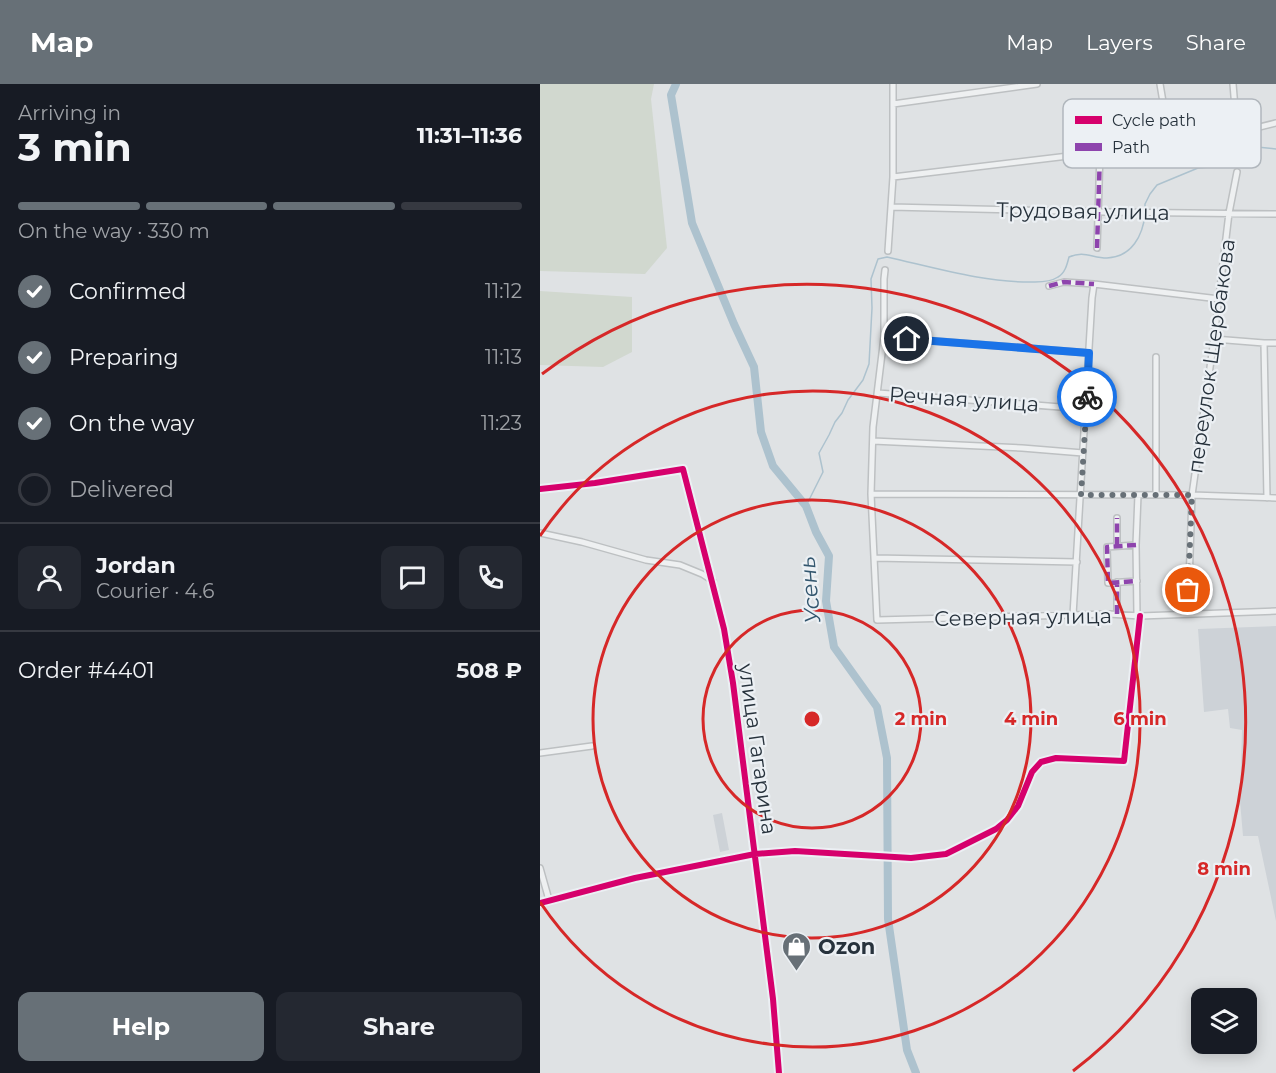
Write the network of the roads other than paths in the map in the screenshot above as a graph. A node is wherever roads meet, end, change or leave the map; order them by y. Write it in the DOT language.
graph roads {
  1 [pos="893,84"];
  2 [pos="1037,84"];
  3 [pos="1160,84"];
  4 [pos="1233,84"];
  5 [pos="1162,99"];
  6 [pos="1234,99"];
  7 [pos="893,104"];
  8 [pos="1276,123"];
  9 [pos="1261,126"];
  10 [pos="1063,157"];
  11 [pos="1099,168"];
  12 [pos="1237,172"];
  13 [pos="893,177"];
  14 [pos="891,207"];
  15 [pos="1098,212"];
  16 [pos="1229,213"];
  17 [pos="1276,214"];
  18 [pos="1097,248"];
  19 [pos="888,251"];
  20 [pos="885,270"];
  21 [pos="1094,284"];
  22 [pos="1049,286"];
  23 [pos="1219,299"];
  24 [pos="885,337"];
  25 [pos="1214,339"];
  26 [pos="1276,342"];
  27 [pos="1264,343"];
  28 [pos="1089,353"];
  29 [pos="1156,357"];
  30 [pos="878,393"];
  31 [pos="1086,409"];
  32 [pos="873,441"];
  33 [pos="1083,453"];
  34 [pos="540,489"];
  35 [pos="870,494"];
  36 [pos="1081,495"];
  37 [pos="1138,495"];
  38 [pos="1156,495"];
  39 [pos="1192,495"];
  40 [pos="1267,498"];
  41 [pos="1276,498"];
  42 [pos="1117,518"];
  43 [pos="540,533"];
  44 [pos="1136,545"];
  45 [pos="1117,546"];
  46 [pos="874,558"];
  47 [pos="1077,562"];
  48 [pos="712,581"];
  49 [pos="1137,581"];
  50 [pos="1117,582"];
  51 [pos="1276,611"];
  52 [pos="1188,613"];
  53 [pos="1117,614"];
  54 [pos="1073,615"];
  55 [pos="1138,616"];
  56 [pos="592,746"];
  57 [pos="540,753"];
  58 [pos="755,854"];
  59 [pos="540,868"];
  60 [pos="549,900"];
  61 [pos="540,903"];
  62 [pos="779,1073"];
  1 -- 7 [label="street"];
  2 -- 7 [label="street"];
  3 -- 5 [label="street"];
  4 -- 6 [label="street"];
  7 -- 13 [label="street"];
  8 -- 9 [label="street"];
  10 -- 13 [label="street"];
  11 -- 15 [label="street"];
  12 -- 16 [label="street, переулок Щербакова"];
  13 -- 14 [label="street"];
  14 -- 15 [label="street, Трудовая улица"];
  14 -- 19 [label="street"];
  15 -- 16 [label="street, Трудовая улица"];
  15 -- 18 [label="street"];
  16 -- 17 [label="street, Трудовая улица"];
  16 -- 23 [label="street, переулок Щербакова"];
  20 -- 24 [label="street"];
  21 -- 22 [label="street"];
  21 -- 23 [label="street"];
  21 -- 28 [label="street"];
  23 -- 25 [label="street, переулок Щербакова"];
  24 -- 28 [label="street"];
  24 -- 30 [label="street"];
  25 -- 27 [label="street"];
  25 -- 39 [label="street, переулок Щербакова"];
  26 -- 27 [label="street"];
  27 -- 40 [label="street"];
  28 -- 31 [label="street"];
  29 -- 38 [label="street"];
  30 -- 31 [label="street, Речная улица"];
  30 -- 32 [label="street"];
  31 -- 33 [label="street"];
  32 -- 33 [label="street"];
  32 -- 35 [label="street"];
  33 -- 36 [label="street"];
  34 -- 48 [label="street, улица Гагарина"];
  35 -- 36 [label="street"];
  35 -- 46 [label="street"];
  36 -- 37 [label="street"];
  36 -- 47 [label="street"];
  37 -- 38 [label="street"];
  37 -- 44 [label="street"];
  38 -- 39 [label="street"];
  39 -- 40 [label="street"];
  39 -- 52 [label="street, переулок Щербакова"];
  40 -- 41 [label="street"];
  42 -- 45 [label="street"];
  43 -- 48 [label="street"];
  44 -- 45 [label="street"];
  44 -- 49 [label="street"];
  45 -- 50 [label="street"];
  46 -- 47 [label="street"];
  46 -- 54 [label="street, Северная улица"];
  47 -- 54 [label="street"];
  48 -- 58 [label="street, улица Гагарина"];
  49 -- 50 [label="street"];
  49 -- 55 [label="street"];
  50 -- 53 [label="street"];
  51 -- 52 [label="street, Северная улица"];
  52 -- 55 [label="street, Северная улица"];
  53 -- 54 [label="street, Северная улица"];
  53 -- 55 [label="street, Северная улица"];
  55 -- 58 [label="street"];
  56 -- 57 [label="street"];
  58 -- 60 [label="street"];
  58 -- 62 [label="street, улица Гагарина"];
  59 -- 60 [label="street"];
  60 -- 61 [label="street"];
}
